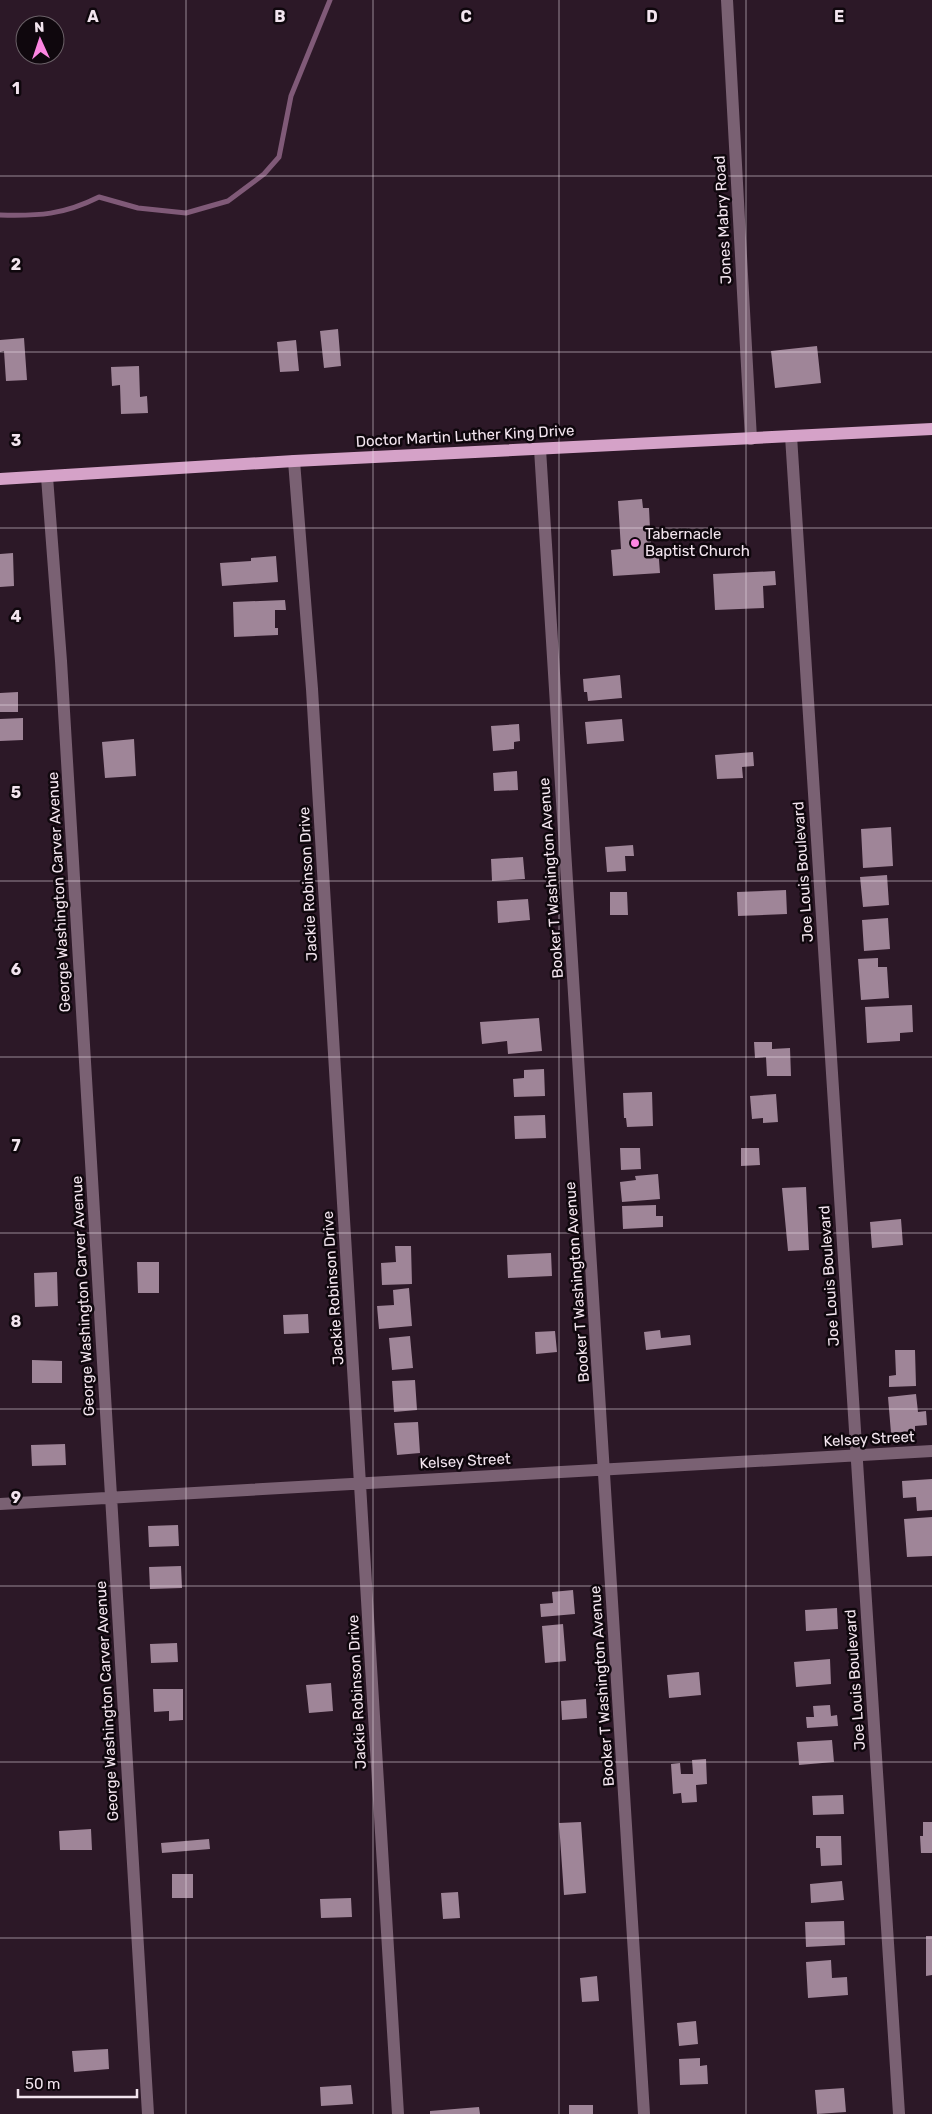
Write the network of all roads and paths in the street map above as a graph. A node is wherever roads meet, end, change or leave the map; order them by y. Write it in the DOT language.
graph roads {
  1 [pos="727,0"];
  2 [pos="932,428"];
  3 [pos="791,436"];
  4 [pos="750,439"];
  5 [pos="540,449"];
  6 [pos="294,461"];
  7 [pos="47,477"];
  8 [pos="0,479"];
  9 [pos="932,1451"];
  10 [pos="856,1456"];
  11 [pos="605,1470"];
  12 [pos="362,1484"];
  13 [pos="112,1498"];
  14 [pos="0,1504"];
  15 [pos="148,2114"];
  16 [pos="398,2114"];
  17 [pos="644,2114"];
  18 [pos="899,2114"];
  1 -- 4 [label="street, Jones Mabry Road"];
  2 -- 3 [label="main road, Doctor Martin Luther King Drive"];
  3 -- 4 [label="main road, Doctor Martin Luther King Drive"];
  3 -- 10 [label="street, Joe Louis Boulevard"];
  4 -- 5 [label="main road, Doctor Martin Luther King Drive"];
  5 -- 6 [label="main road, Doctor Martin Luther King Drive"];
  5 -- 11 [label="street, Booker T Washington Avenue"];
  6 -- 7 [label="main road, Doctor Martin Luther King Drive"];
  6 -- 12 [label="street, Jackie Robinson Drive"];
  7 -- 8 [label="main road, Doctor Martin Luther King Drive"];
  7 -- 13 [label="street, George Washington Carver Avenue"];
  9 -- 10 [label="street, Kelsey Street"];
  10 -- 11 [label="street, Kelsey Street"];
  10 -- 18 [label="street, Joe Louis Boulevard"];
  11 -- 12 [label="street, Kelsey Street"];
  11 -- 17 [label="street, Booker T Washington Avenue"];
  12 -- 13 [label="street, Kelsey Street"];
  12 -- 16 [label="street, Jackie Robinson Drive"];
  13 -- 14 [label="street, Kelsey Street"];
  13 -- 15 [label="street, George Washington Carver Avenue"];
}
